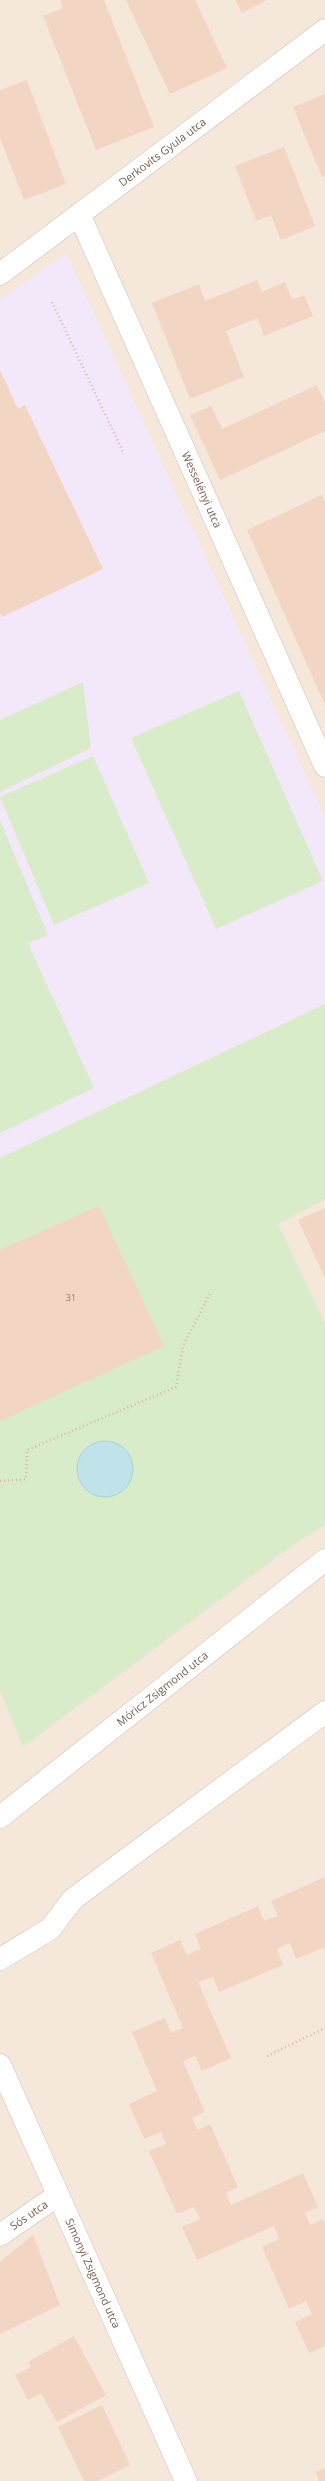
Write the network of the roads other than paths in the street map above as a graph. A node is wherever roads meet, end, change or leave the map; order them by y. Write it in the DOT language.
graph roads {
  1 [pos="325,30"];
  2 [pos="79,214"];
  3 [pos="0,274"];
  4 [pos="325,766"];
  5 [pos="325,1560"];
  6 [pos="325,1712"];
  7 [pos="0,1817"];
  8 [pos="0,1959"];
  9 [pos="0,2065"];
  10 [pos="58,2195"];
  11 [pos="0,2235"];
  12 [pos="186,2481"];
  1 -- 2 [label="street, Derkovits Gyula utca"];
  2 -- 3 [label="street, Derkovits Gyula utca"];
  2 -- 4 [label="street, Wesselényi utca"];
  5 -- 7 [label="street, Móricz Zsigmond utca"];
  6 -- 8 [label="street"];
  9 -- 10 [label="street, Simonyi Zsigmond utca"];
  10 -- 11 [label="street, Sós utca"];
  10 -- 12 [label="street, Simonyi Zsigmond utca"];
}
